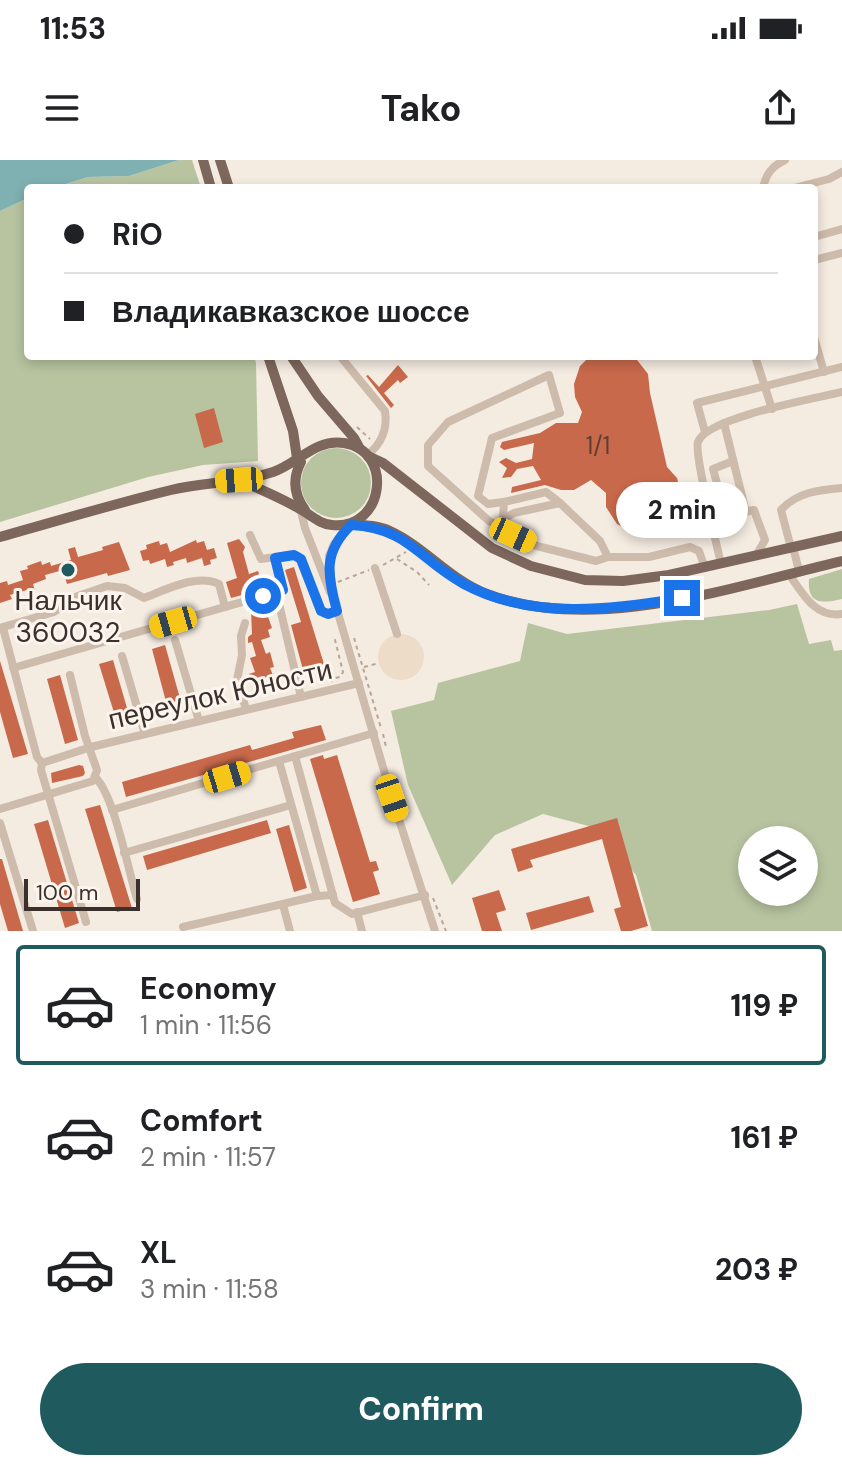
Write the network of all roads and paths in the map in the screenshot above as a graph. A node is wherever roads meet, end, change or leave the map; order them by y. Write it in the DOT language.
graph roads {
  1 [pos="203,160"];
  2 [pos="220,160"];
  3 [pos="785,160"];
  4 [pos="842,172"];
  5 [pos="210,184"];
  6 [pos="228,184"];
  7 [pos="764,184"];
  8 [pos="810,184"];
  9 [pos="842,229"];
  10 [pos="818,236"];
  11 [pos="842,253"];
  12 [pos="818,259"];
  13 [pos="818,351"];
  14 [pos="269,360"];
  15 [pos="294,360"];
  16 [pos="343,360"];
  17 [pos="756,360"];
  18 [pos="842,367"];
  19 [pos="824,372"];
  20 [pos="766,386"];
  21 [pos="842,392"];
  22 [pos="772,409"];
  23 [pos="724,423"];
  24 [pos="355,425"];
  25 [pos="705,432"];
  26 [pos="374,443"];
  27 [pos="363,452"];
  28 [pos="301,460"];
  29 [pos="733,461"];
  30 [pos="239,480"];
  31 [pos="842,488"];
  32 [pos="504,502"];
  33 [pos="560,503"];
  34 [pos="302,507"];
  35 [pos="746,512"];
  36 [pos="503,519"];
  37 [pos="350,523"];
  38 [pos="506,530"];
  39 [pos="250,535"];
  40 [pos="842,536"];
  41 [pos="0,537"];
  42 [pos="792,547"];
  43 [pos="406,552"];
  44 [pos="756,556"];
  45 [pos="608,557"];
  46 [pos="275,558"];
  47 [pos="397,559"];
  48 [pos="842,561"];
  49 [pos="721,564"];
  50 [pos="373,568"];
  51 [pos="705,568"];
  52 [pos="794,572"];
  53 [pos="338,583"];
  54 [pos="429,585"];
  55 [pos="263,596"];
  56 [pos="333,596"];
  57 [pos="225,607"];
  58 [pos="337,611"];
  59 [pos="842,614"];
  60 [pos="245,623"];
  61 [pos="1,628"];
  62 [pos="334,634"];
  63 [pos="353,635"];
  64 [pos="395,635"];
  65 [pos="175,640"];
  66 [pos="122,656"];
  67 [pos="379,663"];
  68 [pos="363,667"];
  69 [pos="13,668"];
  70 [pos="70,675"];
  71 [pos="359,683"];
  72 [pos="332,684"];
  73 [pos="301,697"];
  74 [pos="246,709"];
  75 [pos="199,721"];
  76 [pos="374,733"];
  77 [pos="145,734"];
  78 [pos="91,747"];
  79 [pos="387,750"];
  80 [pos="295,756"];
  81 [pos="279,761"];
  82 [pos="42,763"];
  83 [pos="96,778"];
  84 [pos="49,795"];
  85 [pos="291,805"];
  86 [pos="0,809"];
  87 [pos="112,810"];
  88 [pos="0,823"];
  89 [pos="124,853"];
  90 [pos="333,895"];
  91 [pos="425,895"];
  92 [pos="317,896"];
  93 [pos="137,899"];
  94 [pos="434,900"];
  95 [pos="283,905"];
  96 [pos="357,912"];
  97 [pos="86,922"];
  98 [pos="183,927"];
  99 [pos="33,931"];
  100 [pos="290,931"];
  101 [pos="362,931"];
  102 [pos="435,931"];
  103 [pos="446,931"];
  1 -- 5 [label="main road"];
  2 -- 6 [label="main road"];
  3 -- 7 [label="street"];
  4 -- 8 [label="street"];
  9 -- 10 [label="street"];
  11 -- 12 [label="street"];
  13 -- 19 [label="street"];
  14 -- 28 [label="main road"];
  15 -- 27 [label="main road"];
  16 -- 27 [label="street"];
  17 -- 20 [label="street"];
  18 -- 19 [label="street"];
  19 -- 20 [label="street"];
  20 -- 22 [label="street"];
  20 -- 25 [label="street"];
  21 -- 22 [label="street"];
  22 -- 23 [label="street"];
  23 -- 25 [label="street"];
  23 -- 29 [label="street"];
  24 -- 26 [label="path"];
  25 -- 49 [label="street"];
  27 -- 28 [label="main road"];
  27 -- 37 [label="main road"];
  27 -- 51 [label="main road"];
  28 -- 30 [label="main road"];
  28 -- 34 [label="main road"];
  29 -- 35 [label="street"];
  29 -- 35 [label="street"];
  30 -- 34 [label="main road"];
  30 -- 41 [label="main road"];
  31 -- 42 [label="street"];
  32 -- 33 [label="street"];
  32 -- 36 [label="street"];
  32 -- 38 [label="street"];
  33 -- 36 [label="street"];
  33 -- 45 [label="street"];
  34 -- 37 [label="main road"];
  34 -- 56 [label="street"];
  35 -- 44 [label="street"];
  36 -- 38 [label="street"];
  37 -- 52 [label="main road"];
  37 -- 56 [label="street"];
  38 -- 45 [label="street"];
  39 -- 46 [label="street"];
  40 -- 42 [label="main road"];
  42 -- 44 [label="main road"];
  42 -- 52 [label="street"];
  43 -- 47 [label="path"];
  44 -- 49 [label="main road"];
  45 -- 51 [label="street"];
  46 -- 55 [label="street"];
  46 -- 58 [label="street"];
  47 -- 50 [label="path"];
  47 -- 54 [label="path"];
  48 -- 52 [label="main road"];
  49 -- 51 [label="main road"];
  50 -- 53 [label="path"];
  50 -- 64 [label="street"];
  52 -- 59 [label="street"];
  55 -- 57 [label="street"];
  55 -- 73 [label="street"];
  56 -- 58 [label="street"];
  57 -- 61 [label="street"];
  57 -- 69 [label="street"];
  58 -- 71 [label="street"];
  60 -- 74 [label="street"];
  61 -- 69 [label="street"];
  62 -- 72 [label="path"];
  63 -- 68 [label="path"];
  65 -- 75 [label="street"];
  66 -- 77 [label="street"];
  67 -- 68 [label="path"];
  68 -- 79 [label="path"];
  69 -- 82 [label="street"];
  70 -- 78 [label="street"];
  71 -- 73 [label="street, переулок Юности"];
  71 -- 76 [label="street"];
  73 -- 74 [label="street, переулок Юности"];
  74 -- 75 [label="street, переулок Юности"];
  75 -- 77 [label="street, переулок Юности"];
  76 -- 80 [label="street"];
  76 -- 91 [label="street"];
  77 -- 78 [label="street, переулок Юности"];
  78 -- 82 [label="street, переулок Юности"];
  78 -- 83 [label="street, переулок Юности"];
  80 -- 81 [label="street"];
  80 -- 90 [label="street"];
  81 -- 85 [label="street"];
  81 -- 87 [label="street"];
  82 -- 84 [label="street"];
  83 -- 84 [label="street"];
  83 -- 87 [label="street, переулок Юности"];
  84 -- 86 [label="street"];
  84 -- 97 [label="street"];
  85 -- 89 [label="street"];
  85 -- 92 [label="street"];
  87 -- 89 [label="street, переулок Юности"];
  88 -- 99 [label="street"];
  89 -- 93 [label="street, переулок Юности"];
  90 -- 92 [label="street"];
  90 -- 96 [label="street"];
  91 -- 96 [label="street"];
  91 -- 102 [label="street"];
  92 -- 95 [label="street"];
  94 -- 103 [label="path"];
  95 -- 98 [label="street"];
  95 -- 100 [label="street"];
  96 -- 101 [label="street"];
}
